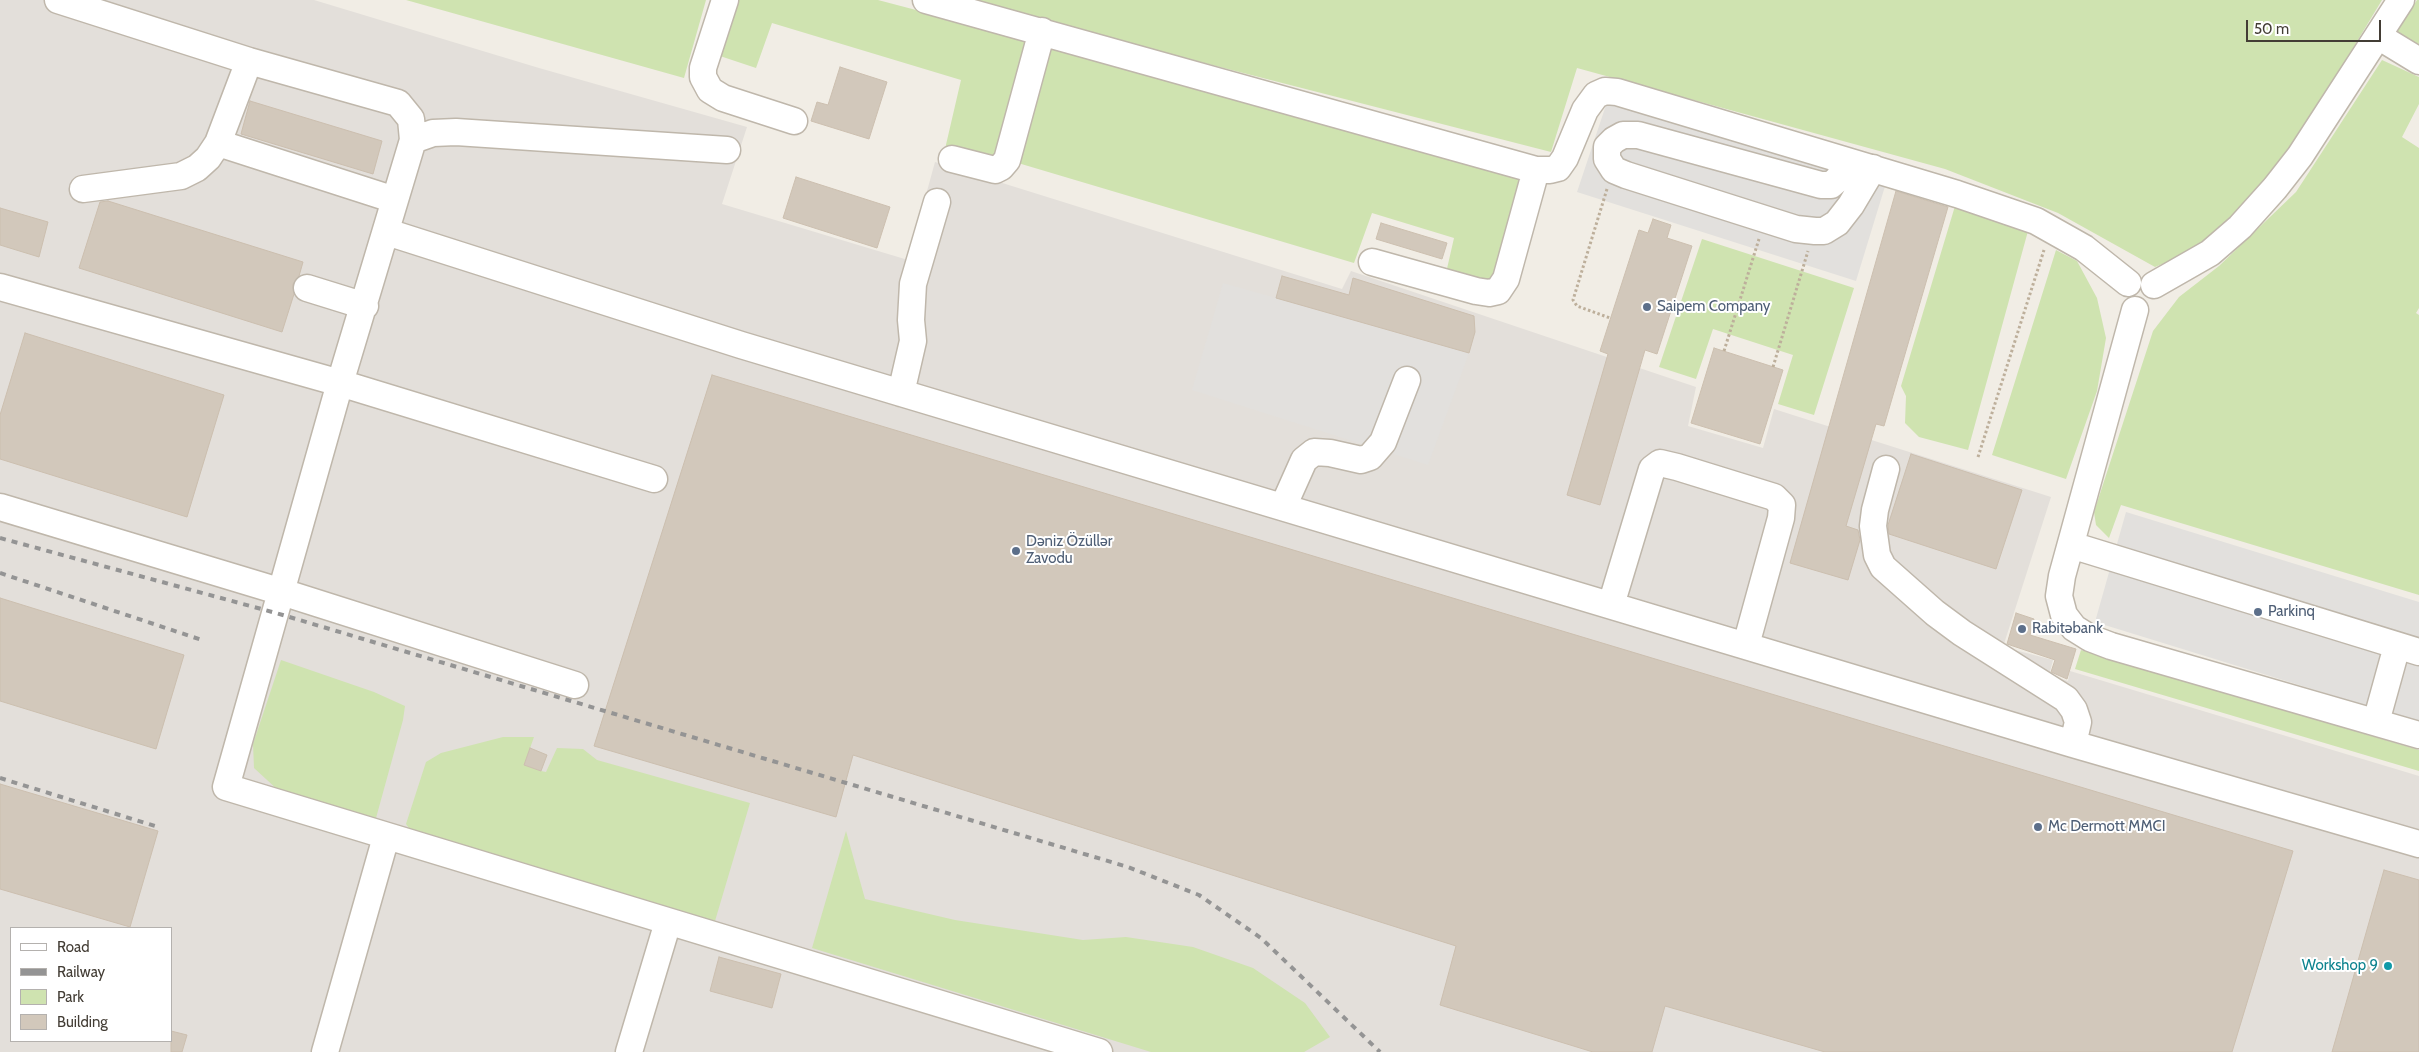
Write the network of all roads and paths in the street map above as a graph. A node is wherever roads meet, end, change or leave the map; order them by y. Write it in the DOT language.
graph roads {
  1 [pos="58,0"];
  2 [pos="725,0"];
  3 [pos="926,0"];
  4 [pos="2401,0"];
  5 [pos="1042,31"];
  6 [pos="2378,36"];
  7 [pos="249,60"];
  8 [pos="2419,61"];
  9 [pos="794,121"];
  10 [pos="413,140"];
  11 [pos="218,143"];
  12 [pos="727,150"];
  13 [pos="952,159"];
  14 [pos="1846,161"];
  15 [pos="1873,168"];
  16 [pos="1536,170"];
  17 [pos="1614,170"];
  18 [pos="83,189"];
  19 [pos="395,200"];
  20 [pos="937,202"];
  21 [pos="1765,219"];
  22 [pos="2051,228"];
  23 [pos="1814,231"];
  24 [pos="387,232"];
  25 [pos="1372,262"];
  26 [pos="2128,284"];
  27 [pos="2154,285"];
  28 [pos="0,287"];
  29 [pos="307,288"];
  30 [pos="365,306"];
  31 [pos="2135,310"];
  32 [pos="1610,318"];
  33 [pos="1724,352"];
  34 [pos="1773,367"];
  35 [pos="1407,380"];
  36 [pos="340,383"];
  37 [pos="902,393"];
  38 [pos="1978,457"];
  39 [pos="1886,469"];
  40 [pos="654,479"];
  41 [pos="0,507"];
  42 [pos="1283,507"];
  43 [pos="2071,545"];
  44 [pos="282,592"];
  45 [pos="1611,605"];
  46 [pos="1746,645"];
  47 [pos="2408,649"];
  48 [pos="575,686"];
  49 [pos="2376,722"];
  50 [pos="2419,735"];
  51 [pos="2073,744"];
  52 [pos="386,837"];
  53 [pos="2419,844"];
  54 [pos="668,922"];
  55 [pos="1086,1050"];
  56 [pos="325,1052"];
  57 [pos="629,1052"];
  1 -- 7 [label="street"];
  2 -- 9 [label="street"];
  3 -- 5 [label="street"];
  4 -- 6 [label="street"];
  5 -- 13 [label="street"];
  5 -- 16 [label="street"];
  6 -- 8 [label="street"];
  6 -- 27 [label="street"];
  7 -- 10 [label="street"];
  7 -- 11 [label="street"];
  10 -- 12 [label="street"];
  10 -- 19 [label="street"];
  11 -- 18 [label="street"];
  11 -- 19 [label="street"];
  14 -- 15 [label="street"];
  14 -- 16 [label="street"];
  14 -- 17 [label="street"];
  15 -- 22 [label="street"];
  15 -- 23 [label="street"];
  16 -- 25 [label="street"];
  17 -- 21 [label="street"];
  17 -- 32 [label="path"];
  19 -- 24 [label="street"];
  20 -- 37 [label="street"];
  21 -- 23 [label="street"];
  21 -- 33 [label="path"];
  22 -- 26 [label="street"];
  22 -- 38 [label="path"];
  23 -- 34 [label="path"];
  24 -- 30 [label="street"];
  24 -- 37 [label="street"];
  26 -- 27 [label="street"];
  26 -- 31 [label="street"];
  27 -- 31 [label="street"];
  28 -- 36 [label="street"];
  29 -- 30 [label="street"];
  30 -- 36 [label="street"];
  31 -- 43 [label="street"];
  35 -- 42 [label="street"];
  36 -- 40 [label="street"];
  36 -- 44 [label="street"];
  37 -- 42 [label="street"];
  39 -- 51 [label="street"];
  41 -- 44 [label="street"];
  42 -- 45 [label="street"];
  43 -- 47 [label="street"];
  43 -- 49 [label="street"];
  44 -- 48 [label="street"];
  44 -- 52 [label="street"];
  45 -- 46 [label="street"];
  45 -- 46 [label="street"];
  46 -- 51 [label="street"];
  47 -- 49 [label="street"];
  49 -- 50 [label="street"];
  51 -- 53 [label="street"];
  52 -- 54 [label="street"];
  52 -- 56 [label="street"];
  54 -- 55 [label="street"];
  54 -- 57 [label="street"];
}
